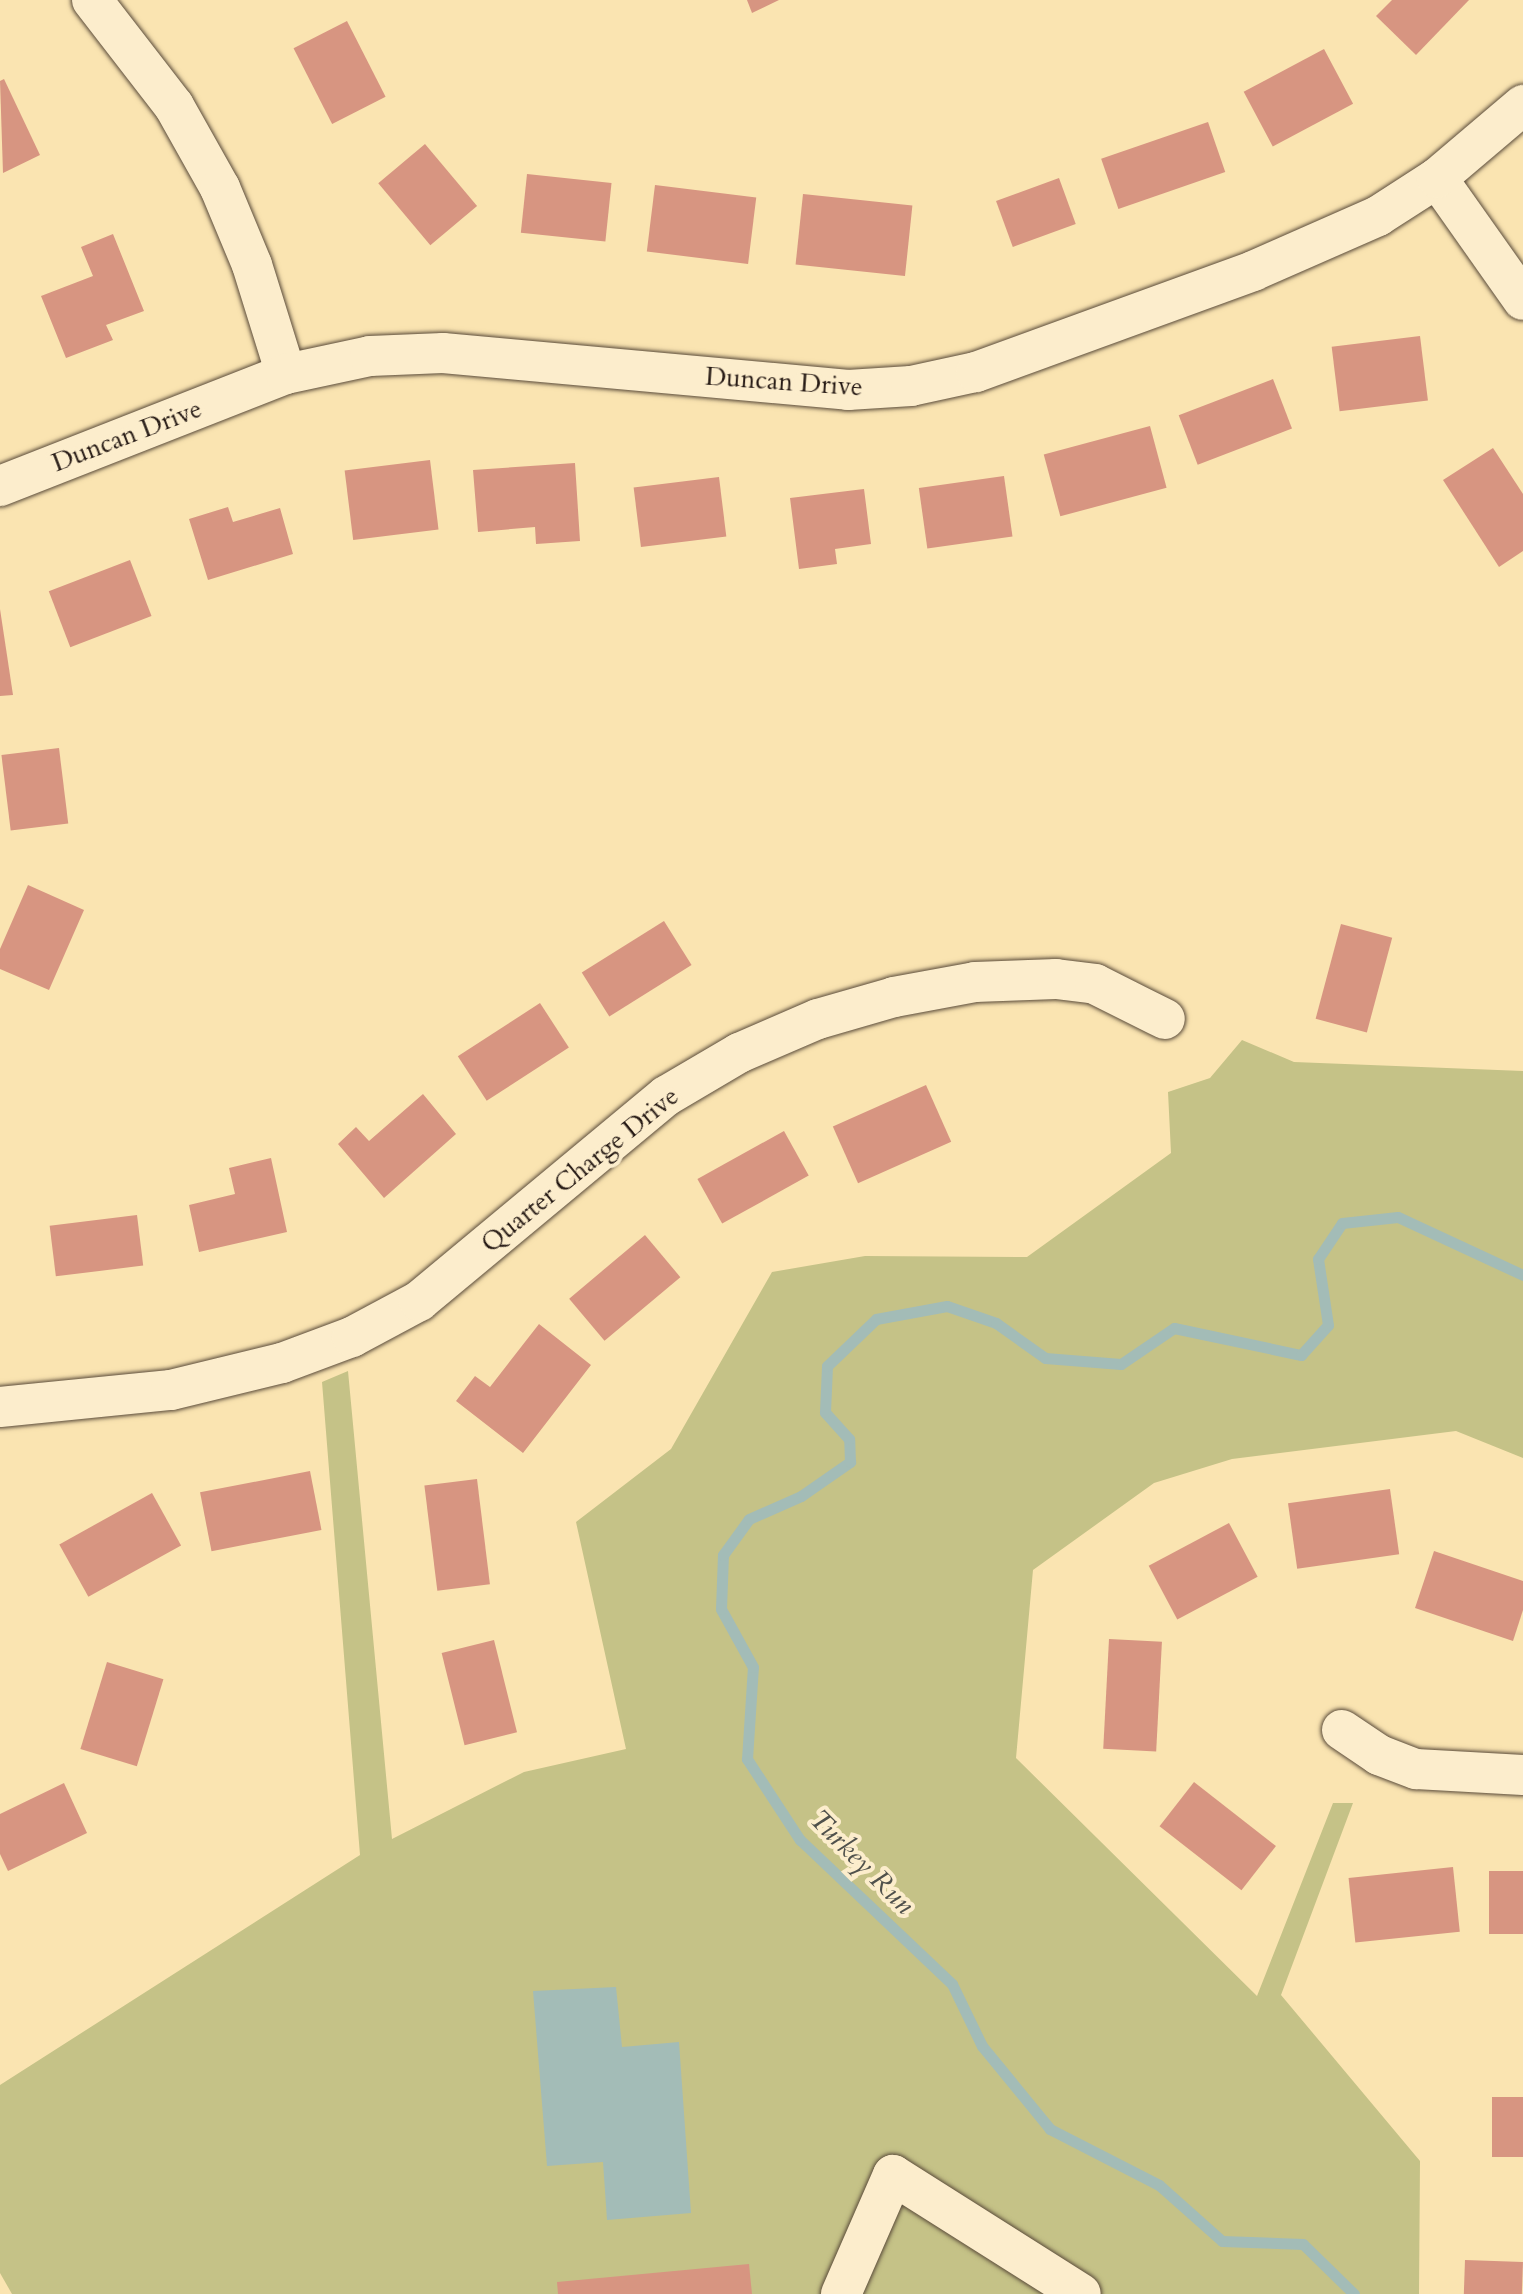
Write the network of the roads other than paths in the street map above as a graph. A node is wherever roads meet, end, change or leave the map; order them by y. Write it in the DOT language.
graph roads {
  1 [pos="92,0"];
  2 [pos="1523,105"];
  3 [pos="1437,178"];
  4 [pos="1523,300"];
  5 [pos="286,374"];
  6 [pos="0,486"];
  7 [pos="1165,1019"];
  8 [pos="0,1407"];
  9 [pos="1342,1730"];
  10 [pos="1523,1775"];
  11 [pos="841,2294"];
  12 [pos="1081,2294"];
  1 -- 5 [label="street"];
  2 -- 3 [label="street, Duncan Drive"];
  3 -- 4 [label="street"];
  3 -- 5 [label="street, Duncan Drive"];
  5 -- 6 [label="street, Duncan Drive"];
  7 -- 8 [label="street, Quarter Charge Drive"];
  9 -- 10 [label="street"];
  11 -- 12 [label="street"];
}
